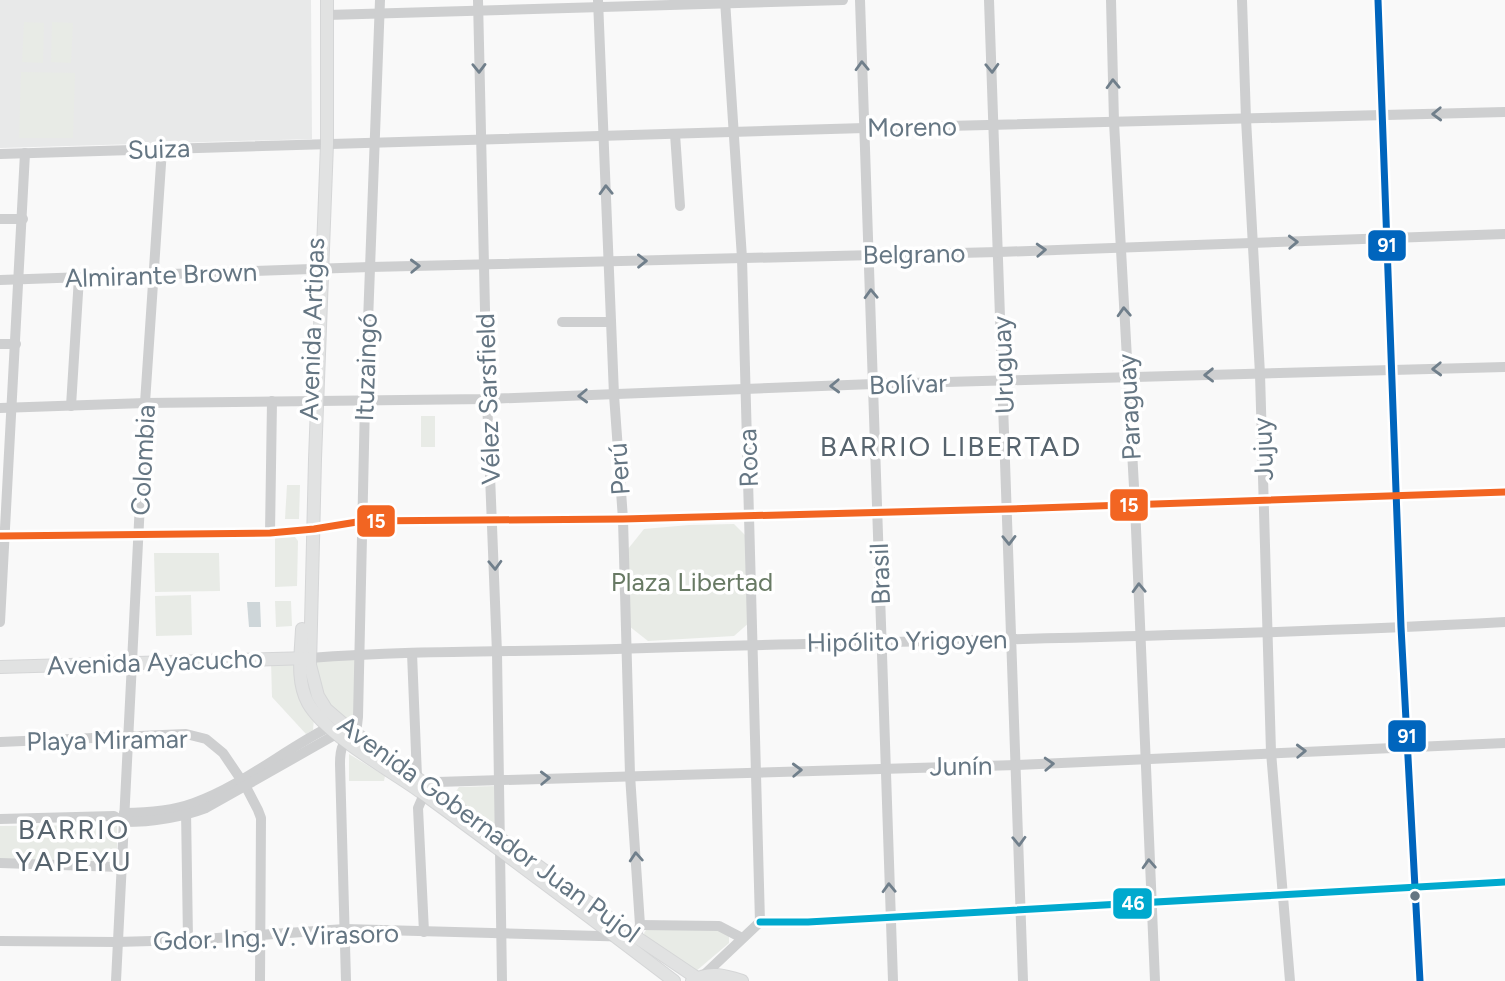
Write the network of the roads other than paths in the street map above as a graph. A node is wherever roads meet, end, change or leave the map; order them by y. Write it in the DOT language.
graph roads {
  1 [pos="319,0"];
  2 [pos="327,0"];
  3 [pos="380,0"];
  4 [pos="844,0"];
  5 [pos="860,0"];
  6 [pos="989,0"];
  7 [pos="1111,0"];
  8 [pos="1242,0"];
  9 [pos="1378,0"];
  10 [pos="725,1"];
  11 [pos="598,3"];
  12 [pos="478,5"];
  13 [pos="379,13"];
  14 [pos="327,15"];
  15 [pos="1505,112"];
  16 [pos="1382,116"];
  17 [pos="1246,119"];
  18 [pos="1114,122"];
  19 [pos="994,126"];
  20 [pos="864,128"];
  21 [pos="734,132"];
  22 [pos="676,134"];
  23 [pos="604,135"];
  24 [pos="480,139"];
  25 [pos="374,142"];
  26 [pos="322,145"];
  27 [pos="162,149"];
  28 [pos="25,153"];
  29 [pos="0,154"];
  30 [pos="680,206"];
  31 [pos="0,219"];
  32 [pos="23,219"];
  33 [pos="1505,234"];
  34 [pos="1386,239"];
  35 [pos="1252,243"];
  36 [pos="1120,246"];
  37 [pos="999,252"];
  38 [pos="870,254"];
  39 [pos="742,258"];
  40 [pos="608,262"];
  41 [pos="483,264"];
  42 [pos="370,267"];
  43 [pos="318,270"];
  44 [pos="154,275"];
  45 [pos="79,277"];
  46 [pos="0,279"];
  47 [pos="19,279"];
  48 [pos="562,322"];
  49 [pos="611,322"];
  50 [pos="0,344"];
  51 [pos="16,344"];
  52 [pos="1505,367"];
  53 [pos="1391,370"];
  54 [pos="1260,374"];
  55 [pos="1128,377"];
  56 [pos="1003,381"];
  57 [pos="874,384"];
  58 [pos="746,390"];
  59 [pos="614,395"];
  60 [pos="487,399"];
  61 [pos="272,401"];
  62 [pos="314,401"];
  63 [pos="365,402"];
  64 [pos="145,404"];
  65 [pos="71,405"];
  66 [pos="0,408"];
  67 [pos="12,408"];
  68 [pos="1505,492"];
  69 [pos="1397,496"];
  70 [pos="1265,501"];
  71 [pos="1135,505"];
  72 [pos="1008,509"];
  73 [pos="878,511"];
  74 [pos="751,515"];
  75 [pos="622,519"];
  76 [pos="494,520"];
  77 [pos="363,521"];
  78 [pos="309,530"];
  79 [pos="270,533"];
  80 [pos="139,535"];
  81 [pos="3,536"];
  82 [pos="0,622"];
  83 [pos="1505,622"];
  84 [pos="1401,627"];
  85 [pos="1268,632"];
  86 [pos="1141,634"];
  87 [pos="1011,638"];
  88 [pos="882,642"];
  89 [pos="753,645"];
  90 [pos="625,649"];
  91 [pos="412,653"];
  92 [pos="497,653"];
  93 [pos="359,654"];
  94 [pos="306,658"];
  95 [pos="131,662"];
  96 [pos="0,667"];
  97 [pos="342,730"];
  98 [pos="127,738"];
  99 [pos="0,742"];
  100 [pos="1505,743"];
  101 [pos="1409,747"];
  102 [pos="1271,752"];
  103 [pos="1144,759"];
  104 [pos="1017,765"];
  105 [pos="884,768"];
  106 [pos="758,771"];
  107 [pos="630,775"];
  108 [pos="416,777"];
  109 [pos="499,780"];
  110 [pos="244,783"];
  111 [pos="426,789"];
  112 [pos="186,810"];
  113 [pos="121,817"];
  114 [pos="0,819"];
  115 [pos="500,844"];
  116 [pos="0,863"];
  117 [pos="121,867"];
  118 [pos="1505,881"];
  119 [pos="1416,888"];
  120 [pos="1284,894"];
  121 [pos="1151,901"];
  122 [pos="1021,909"];
  123 [pos="890,916"];
  124 [pos="760,922"];
  125 [pos="345,929"];
  126 [pos="638,931"];
  127 [pos="424,932"];
  128 [pos="260,935"];
  129 [pos="502,935"];
  130 [pos="616,937"];
  131 [pos="742,938"];
  132 [pos="188,940"];
  133 [pos="0,941"];
  134 [pos="116,942"];
  135 [pos="698,978"];
  136 [pos="116,981"];
  137 [pos="260,981"];
  138 [pos="346,981"];
  139 [pos="502,981"];
  140 [pos="674,981"];
  141 [pos="742,981"];
  142 [pos="893,981"];
  143 [pos="1023,981"];
  144 [pos="1155,981"];
  145 [pos="1290,981"];
  146 [pos="1420,981"];
  1 -- 26 [label="main road, Avenida Artigas"];
  2 -- 14 [label="main road, Avenida Artigas"];
  3 -- 13 [label="street, Ituzaingó"];
  4 -- 10 [label="street"];
  20 -- 5 [label="street, Brasil, one-way"];
  6 -- 19 [label="street, Uruguay, one-way"];
  18 -- 7 [label="street, Paraguay, one-way"];
  8 -- 17 [label="street, Jujuy"];
  9 -- 16 [label="street"];
  10 -- 11 [label="street"];
  10 -- 21 [label="street, Roca"];
  11 -- 12 [label="street"];
  11 -- 23 [label="street, Perú"];
  12 -- 13 [label="street"];
  12 -- 24 [label="street, Vélez Sarsfield, one-way"];
  13 -- 14 [label="street"];
  13 -- 25 [label="street, Ituzaingó"];
  14 -- 26 [label="main road, Avenida Artigas"];
  15 -- 16 [label="street, Moreno, one-way"];
  16 -- 17 [label="street, Moreno"];
  16 -- 34 [label="street"];
  17 -- 18 [label="street, Moreno"];
  17 -- 35 [label="street, Jujuy"];
  18 -- 19 [label="street, Moreno"];
  18 -- 36 [label="street, Paraguay"];
  19 -- 20 [label="street, Moreno"];
  19 -- 37 [label="street, Uruguay"];
  20 -- 21 [label="street, Moreno"];
  20 -- 38 [label="street, Brasil"];
  21 -- 22 [label="street, Moreno"];
  21 -- 39 [label="street, Roca"];
  22 -- 23 [label="street, Moreno"];
  22 -- 30 [label="street"];
  23 -- 24 [label="street, Moreno"];
  40 -- 23 [label="street, Perú, one-way"];
  24 -- 25 [label="street, Moreno"];
  24 -- 41 [label="street, Vélez Sarsfield"];
  25 -- 26 [label="street, Moreno"];
  25 -- 42 [label="street, Ituzaingó"];
  26 -- 27 [label="street, Suiza"];
  26 -- 43 [label="main road, Avenida Artigas"];
  27 -- 28 [label="street, Suiza"];
  27 -- 44 [label="street, Colombia"];
  28 -- 29 [label="street, Suiza"];
  28 -- 32 [label="street"];
  31 -- 32 [label="street"];
  32 -- 47 [label="street"];
  33 -- 34 [label="street, Belgrano"];
  35 -- 34 [label="street, Belgrano, one-way"];
  34 -- 53 [label="street"];
  35 -- 36 [label="street, Belgrano"];
  35 -- 54 [label="street, Jujuy"];
  37 -- 36 [label="street, Belgrano, one-way"];
  55 -- 36 [label="street, Paraguay, one-way"];
  37 -- 38 [label="street, Belgrano"];
  37 -- 56 [label="street, Uruguay"];
  38 -- 39 [label="street, Belgrano"];
  57 -- 38 [label="street, Brasil, one-way"];
  40 -- 39 [label="street, Belgrano, one-way"];
  39 -- 58 [label="street, Roca"];
  40 -- 41 [label="street, Belgrano"];
  40 -- 49 [label="street, Perú"];
  42 -- 41 [label="street, Belgrano, one-way"];
  41 -- 60 [label="street, Vélez Sarsfield"];
  42 -- 43 [label="street, Belgrano"];
  42 -- 63 [label="street, Ituzaingó"];
  43 -- 44 [label="street, Almirante Brown"];
  43 -- 62 [label="main road, Avenida Artigas"];
  44 -- 45 [label="street, Almirante Brown"];
  44 -- 64 [label="street, Colombia"];
  45 -- 47 [label="street, Almirante Brown"];
  45 -- 65 [label="street"];
  46 -- 47 [label="street, Almirante Brown"];
  47 -- 51 [label="street"];
  48 -- 49 [label="street"];
  49 -- 59 [label="street, Perú"];
  50 -- 51 [label="street"];
  51 -- 67 [label="street"];
  52 -- 53 [label="street, Bolívar, one-way"];
  53 -- 54 [label="street, Bolívar"];
  53 -- 69 [label="street"];
  54 -- 55 [label="street, Bolívar, one-way"];
  54 -- 70 [label="street, Jujuy"];
  55 -- 56 [label="street, Bolívar"];
  55 -- 71 [label="street, Paraguay"];
  56 -- 57 [label="street, Bolívar"];
  56 -- 72 [label="street, Uruguay"];
  57 -- 58 [label="street, Bolívar, one-way"];
  57 -- 73 [label="street, Brasil"];
  58 -- 59 [label="street, Bolívar"];
  58 -- 74 [label="street, Roca"];
  59 -- 60 [label="street, Bolívar, one-way"];
  59 -- 75 [label="street, Perú"];
  60 -- 63 [label="street, Bolívar"];
  60 -- 76 [label="street, Vélez Sarsfield"];
  61 -- 62 [label="street, Bolívar"];
  61 -- 64 [label="street, Bolívar"];
  61 -- 79 [label="street"];
  62 -- 63 [label="street, Bolívar"];
  62 -- 78 [label="main road, Avenida Artigas"];
  63 -- 77 [label="street, Ituzaingó"];
  64 -- 65 [label="street, Bolívar"];
  64 -- 80 [label="street, Colombia"];
  65 -- 67 [label="street, Bolívar"];
  66 -- 67 [label="street, Bolívar"];
  67 -- 81 [label="street"];
  68 -- 69 [label="street"];
  69 -- 70 [label="street"];
  69 -- 84 [label="street"];
  70 -- 71 [label="street"];
  70 -- 85 [label="street, Jujuy"];
  71 -- 72 [label="street"];
  86 -- 71 [label="street, Paraguay, one-way"];
  72 -- 73 [label="street"];
  72 -- 87 [label="street, Uruguay, one-way"];
  73 -- 74 [label="street"];
  73 -- 88 [label="street, Brasil"];
  74 -- 75 [label="street"];
  74 -- 89 [label="street, Roca"];
  75 -- 76 [label="street"];
  75 -- 90 [label="street, Perú"];
  76 -- 77 [label="street"];
  76 -- 92 [label="street, Vélez Sarsfield, one-way"];
  77 -- 78 [label="street"];
  77 -- 93 [label="street, Ituzaingó"];
  78 -- 79 [label="street"];
  78 -- 94 [label="main road, Avenida Artigas"];
  79 -- 80 [label="street"];
  80 -- 81 [label="street"];
  80 -- 95 [label="street, Colombia"];
  81 -- 82 [label="street"];
  83 -- 84 [label="street, Hipólito Yrigoyen"];
  84 -- 85 [label="street, Hipólito Yrigoyen"];
  84 -- 101 [label="street"];
  85 -- 86 [label="street, Hipólito Yrigoyen"];
  85 -- 102 [label="street, Jujuy"];
  86 -- 87 [label="street, Hipólito Yrigoyen"];
  86 -- 103 [label="street, Paraguay"];
  87 -- 88 [label="street, Hipólito Yrigoyen"];
  87 -- 104 [label="street, Uruguay"];
  88 -- 89 [label="street, Hipólito Yrigoyen"];
  88 -- 105 [label="street, Brasil"];
  89 -- 90 [label="street, Hipólito Yrigoyen"];
  89 -- 106 [label="street, Roca"];
  90 -- 92 [label="street, Hipólito Yrigoyen"];
  90 -- 107 [label="street, Perú"];
  91 -- 92 [label="street, Hipólito Yrigoyen"];
  91 -- 93 [label="street, Hipólito Yrigoyen"];
  91 -- 108 [label="street"];
  92 -- 109 [label="street, Vélez Sarsfield"];
  93 -- 94 [label="street, Hipólito Yrigoyen"];
  93 -- 97 [label="street, Ituzaingó"];
  94 -- 95 [label="main road, Avenida Ayacucho"];
  94 -- 97 [label="main road, Avenida Gobernador Juan Pujol"];
  95 -- 96 [label="main road, Avenida Ayacucho"];
  95 -- 98 [label="street, Colombia"];
  97 -- 108 [label="main road, Avenida Gobernador Juan Pujol"];
  97 -- 110 [label="street"];
  97 -- 111 [label="main road, Avenida Gobernador Juan Pujol"];
  97 -- 125 [label="street, Ituzaingó"];
  98 -- 99 [label="street, Playa Miramar"];
  98 -- 110 [label="street, Playa Miramar"];
  98 -- 113 [label="street, Colombia"];
  100 -- 101 [label="street, Junín"];
  102 -- 101 [label="street, Junín, one-way"];
  101 -- 119 [label="street"];
  102 -- 103 [label="street, Junín"];
  102 -- 120 [label="street, Jujuy"];
  104 -- 103 [label="street, Junín, one-way"];
  121 -- 103 [label="street, Paraguay, one-way"];
  104 -- 105 [label="street, Junín"];
  104 -- 122 [label="street, Uruguay, one-way"];
  106 -- 105 [label="street, Junín, one-way"];
  123 -- 105 [label="street, Brasil, one-way"];
  106 -- 107 [label="street, Junín"];
  106 -- 124 [label="street, Roca"];
  109 -- 107 [label="street, Junín, one-way"];
  126 -- 107 [label="street, Perú, one-way"];
  108 -- 111 [label="main road, Avenida Gobernador Juan Pujol"];
  109 -- 111 [label="street, Junín"];
  109 -- 115 [label="street, Vélez Sarsfield"];
  110 -- 112 [label="street"];
  110 -- 128 [label="street, Playa Miramar"];
  111 -- 115 [label="main road, Avenida Gobernador Juan Pujol"];
  111 -- 127 [label="street"];
  112 -- 113 [label="street"];
  112 -- 132 [label="street"];
  113 -- 114 [label="street"];
  113 -- 117 [label="street, Colombia"];
  115 -- 126 [label="main road, Avenida Gobernador Juan Pujol"];
  115 -- 129 [label="street, Vélez Sarsfield"];
  115 -- 130 [label="main road, Avenida Gobernador Juan Pujol"];
  116 -- 117 [label="street"];
  117 -- 134 [label="street, Colombia"];
  118 -- 119 [label="street"];
  119 -- 120 [label="street"];
  119 -- 146 [label="street"];
  120 -- 121 [label="street"];
  120 -- 145 [label="street, Jujuy"];
  121 -- 122 [label="street"];
  121 -- 144 [label="street, Paraguay"];
  122 -- 123 [label="street"];
  122 -- 143 [label="street, Uruguay"];
  123 -- 124 [label="street"];
  123 -- 142 [label="street, Brasil"];
  124 -- 131 [label="street"];
  125 -- 127 [label="street, Gdor. Ing. V. Virasoro"];
  125 -- 128 [label="street, Gdor. Ing. V. Virasoro"];
  125 -- 138 [label="street, Ituzaingó"];
  126 -- 130 [label="street, Gdor. Ing. V. Virasoro"];
  126 -- 131 [label="street, Gdor. Ing. V. Virasoro"];
  126 -- 135 [label="main road, Avenida Gobernador Juan Pujol"];
  127 -- 129 [label="street, Gdor. Ing. V. Virasoro"];
  128 -- 132 [label="street, Gdor. Ing. V. Virasoro"];
  128 -- 137 [label="street, Playa Miramar"];
  129 -- 130 [label="street, Gdor. Ing. V. Virasoro"];
  129 -- 139 [label="street, Vélez Sarsfield"];
  130 -- 140 [label="main road, Avenida Gobernador Juan Pujol"];
  131 -- 135 [label="street"];
  132 -- 134 [label="street, Gdor. Ing. V. Virasoro"];
  133 -- 134 [label="street, Gdor. Ing. V. Virasoro"];
  134 -- 136 [label="street, Colombia"];
  135 -- 141 [label="main road"];
}
